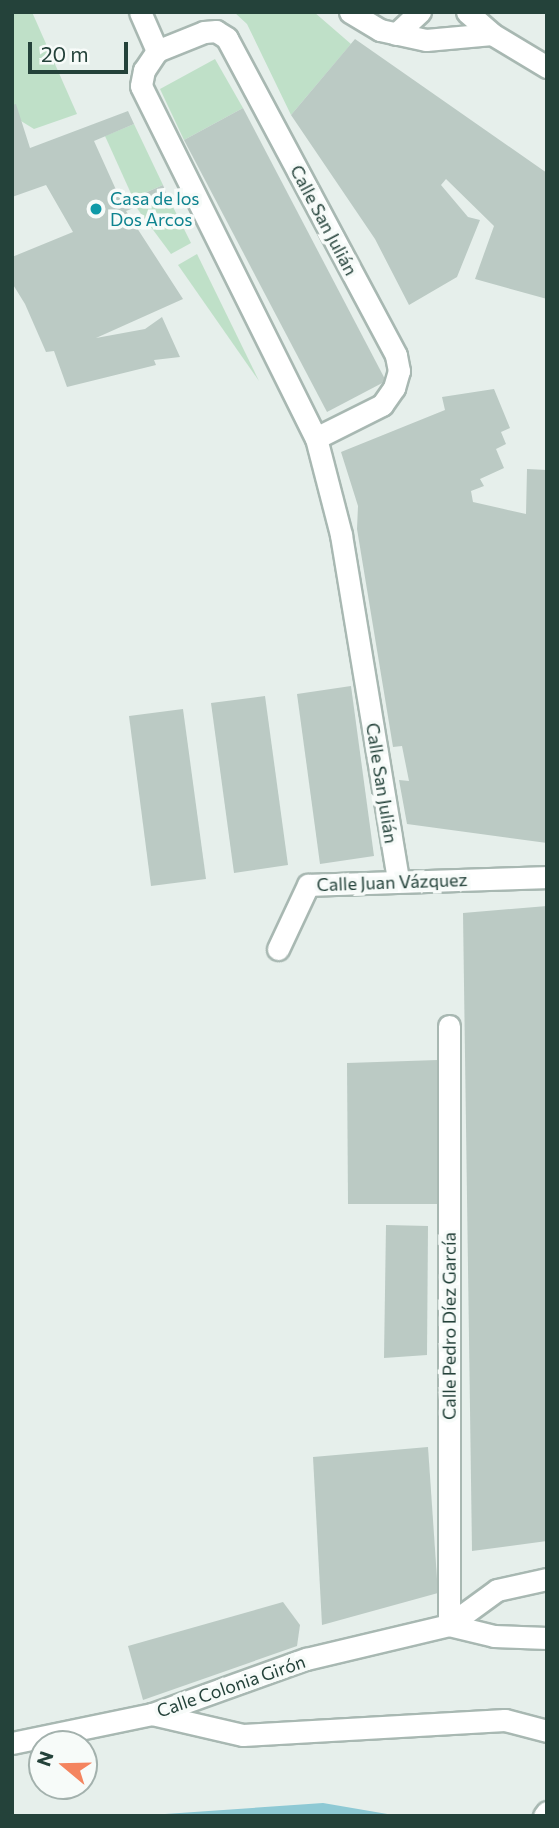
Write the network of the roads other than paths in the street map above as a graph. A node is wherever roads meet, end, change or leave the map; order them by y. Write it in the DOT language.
graph roads {
  1 [pos="140,12"];
  2 [pos="350,12"];
  3 [pos="420,12"];
  4 [pos="467,12"];
  5 [pos="396,34"];
  6 [pos="492,34"];
  7 [pos="157,51"];
  8 [pos="547,67"];
  9 [pos="316,438"];
  10 [pos="547,877"];
  11 [pos="398,881"];
  12 [pos="278,949"];
  13 [pos="449,1026"];
  14 [pos="547,1579"];
  15 [pos="449,1625"];
  16 [pos="547,1638"];
  17 [pos="152,1714"];
  18 [pos="547,1731"];
  19 [pos="12,1743"];
  1 -- 7 [label="street"];
  2 -- 5 [label="street"];
  3 -- 5 [label="street"];
  4 -- 6 [label="street"];
  5 -- 6 [label="street"];
  6 -- 8 [label="street"];
  7 -- 9 [label="street, Calle San Julián"];
  7 -- 9 [label="street, Calle San Julián"];
  9 -- 11 [label="street, Calle San Julián"];
  10 -- 11 [label="street, Calle Juan Vázquez"];
  11 -- 12 [label="street, Calle Juan Vázquez"];
  13 -- 15 [label="street, Calle Pedro Díez García"];
  14 -- 15 [label="street, Calle Colonia Girón"];
  15 -- 16 [label="street, Calle Colonia Girón"];
  15 -- 17 [label="street, Calle Colonia Girón"];
  17 -- 18 [label="street"];
  17 -- 19 [label="street, Calle Colonia Girón"];
}
